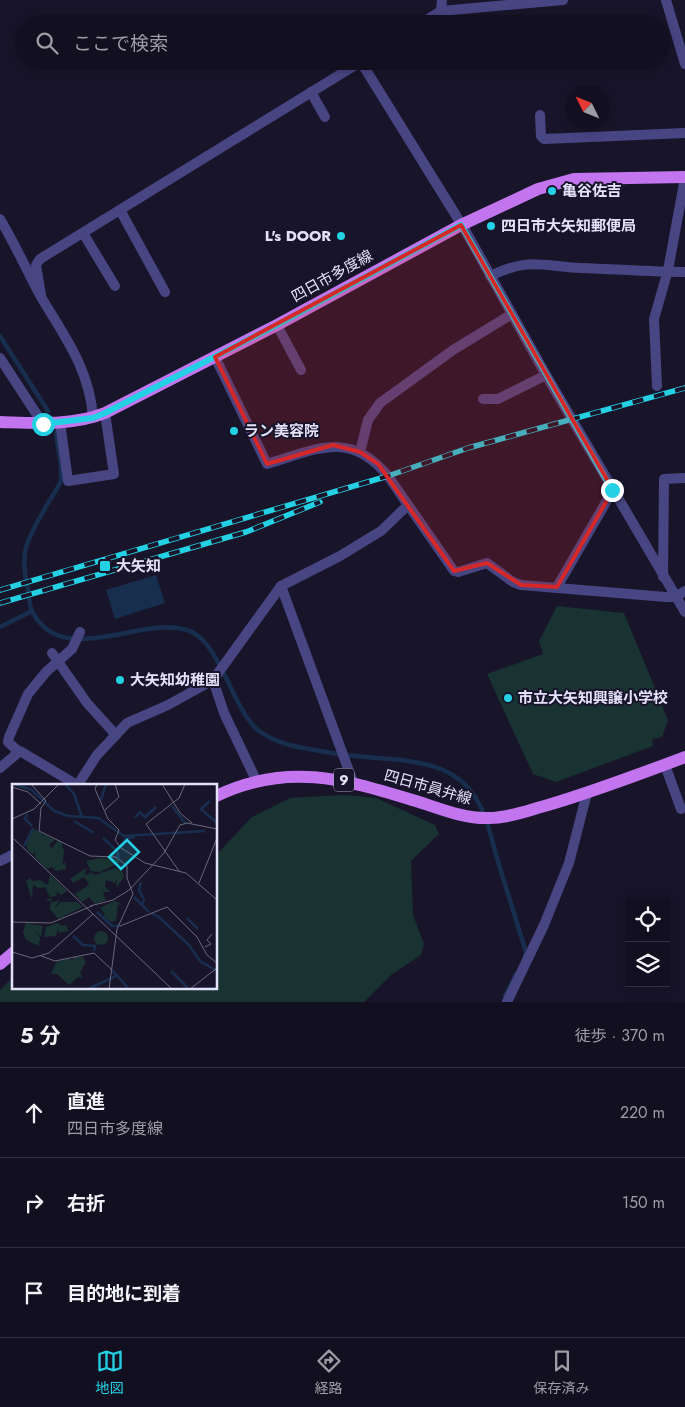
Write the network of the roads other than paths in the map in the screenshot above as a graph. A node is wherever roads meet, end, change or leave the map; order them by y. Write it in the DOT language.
graph roads {
  1 [pos="442,0"];
  2 [pos="563,0"];
  3 [pos="666,0"];
  4 [pos="441,11"];
  5 [pos="437,15"];
  6 [pos="685,64"];
  7 [pos="348,70"];
  8 [pos="366,70"];
  9 [pos="311,92"];
  10 [pos="540,116"];
  11 [pos="325,117"];
  12 [pos="685,134"];
  13 [pos="685,178"];
  14 [pos="120,210"];
  15 [pos="0,219"];
  16 [pos="461,225"];
  17 [pos="83,233"];
  18 [pos="668,270"];
  19 [pos="685,272"];
  20 [pos="490,276"];
  21 [pos="115,286"];
  22 [pos="165,292"];
  23 [pos="40,295"];
  24 [pos="512,314"];
  25 [pos="277,325"];
  26 [pos="215,357"];
  27 [pos="0,358"];
  28 [pos="301,370"];
  29 [pos="546,375"];
  30 [pos="657,386"];
  31 [pos="483,399"];
  32 [pos="99,416"];
  33 [pos="0,422"];
  34 [pos="60,422"];
  35 [pos="43,424"];
  36 [pos="360,452"];
  37 [pos="685,478"];
  38 [pos="612,490"];
  39 [pos="407,506"];
  40 [pos="663,577"];
  41 [pos="281,586"];
  42 [pos="557,587"];
  43 [pos="685,591"];
  44 [pos="675,597"];
  45 [pos="685,612"];
  46 [pos="80,632"];
  47 [pos="54,657"];
  48 [pos="214,679"];
  49 [pos="116,735"];
  50 [pos="19,752"];
  51 [pos="685,757"];
  52 [pos="665,765"];
  53 [pos="0,768"];
  54 [pos="257,782"];
  55 [pos="353,782"];
  56 [pos="75,784"];
  57 [pos="78,784"];
  58 [pos="587,793"];
  59 [pos="218,795"];
  60 [pos="681,809"];
  61 [pos="12,855"];
  62 [pos="0,862"];
  63 [pos="12,954"];
  64 [pos="0,964"];
  65 [pos="507,1002"];
  1 -- 4 [label="street"];
  2 -- 4 [label="street"];
  3 -- 6 [label="street"];
  4 -- 5 [label="street"];
  7 -- 9 [label="street"];
  8 -- 16 [label="street"];
  9 -- 11 [label="street"];
  9 -- 14 [label="street"];
  10 -- 12 [label="street"];
  13 -- 16 [label="main road, 四日市多度線"];
  13 -- 18 [label="street"];
  14 -- 17 [label="street"];
  14 -- 22 [label="street"];
  15 -- 23 [label="street"];
  16 -- 20 [label="street"];
  16 -- 25 [label="main road, 四日市多度線"];
  17 -- 21 [label="street"];
  17 -- 23 [label="street"];
  18 -- 19 [label="street"];
  18 -- 20 [label="street"];
  18 -- 30 [label="street"];
  20 -- 24 [label="street"];
  23 -- 32 [label="street"];
  24 -- 29 [label="street"];
  24 -- 36 [label="street"];
  25 -- 26 [label="main road, 四日市多度線"];
  25 -- 28 [label="street"];
  26 -- 32 [label="main road, 四日市多度線"];
  26 -- 36 [label="street"];
  27 -- 35 [label="street"];
  29 -- 31 [label="street"];
  29 -- 38 [label="street"];
  32 -- 34 [label="main road, 四日市多度線"];
  32 -- 34 [label="street"];
  33 -- 35 [label="main road, 四日市多度線"];
  34 -- 35 [label="main road, 四日市多度線"];
  36 -- 39 [label="street"];
  37 -- 40 [label="street"];
  38 -- 40 [label="street"];
  38 -- 42 [label="street"];
  39 -- 41 [label="street"];
  39 -- 42 [label="street"];
  40 -- 44 [label="street"];
  41 -- 48 [label="street"];
  41 -- 55 [label="street"];
  42 -- 44 [label="street"];
  43 -- 44 [label="street"];
  44 -- 45 [label="street"];
  46 -- 47 [label="street"];
  47 -- 49 [label="street"];
  47 -- 50 [label="street"];
  48 -- 49 [label="street"];
  48 -- 54 [label="street"];
  49 -- 57 [label="street"];
  50 -- 53 [label="street"];
  50 -- 56 [label="street"];
  51 -- 52 [label="main road, 四日市員弁線 / 9"];
  52 -- 58 [label="main road, 四日市員弁線 / 9"];
  52 -- 60 [label="street"];
  54 -- 55 [label="main road, 四日市員弁線 / 9"];
  54 -- 59 [label="main road, 四日市員弁線 / 9"];
  55 -- 58 [label="main road, 四日市員弁線 / 9"];
  58 -- 65 [label="street"];
  61 -- 62 [label="street"];
  63 -- 64 [label="main road"];
}
